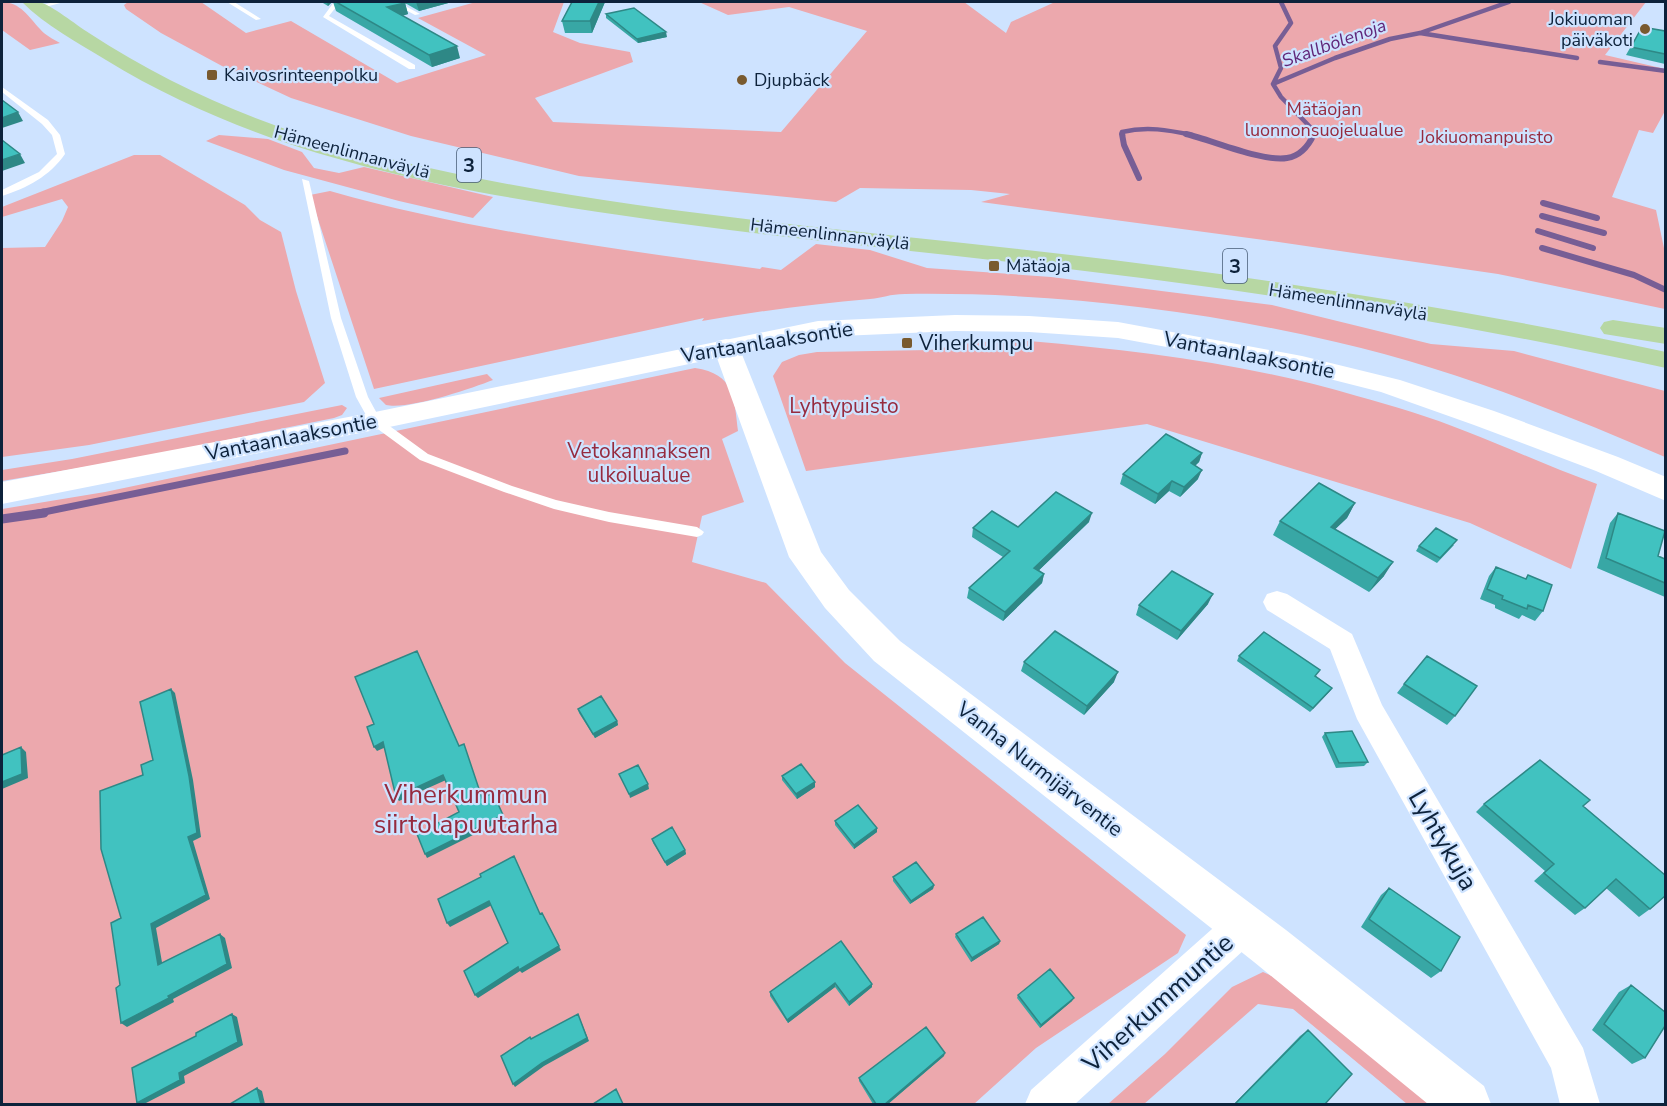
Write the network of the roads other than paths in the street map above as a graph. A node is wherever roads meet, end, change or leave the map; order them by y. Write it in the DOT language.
graph roads {
  1 [pos="230,2"];
  2 [pos="337,2"];
  3 [pos="394,2"];
  4 [pos="55,4"];
  5 [pos="417,14"];
  6 [pos="258,20"];
  7 [pos="412,67"];
  8 [pos="2,89"];
  9 [pos="246,100"];
  10 [pos="305,181"];
  11 [pos="2,194"];
  12 [pos="1567,320"];
  13 [pos="1665,336"];
  14 [pos="1665,341"];
  15 [pos="726,347"];
  16 [pos="1665,360"];
  17 [pos="375,421"];
  18 [pos="1665,490"];
  19 [pos="2,493"];
  20 [pos="697,532"];
  21 [pos="1277,602"];
  22 [pos="1243,926"];
  23 [pos="1045,1104"];
  24 [pos="1466,1104"];
  25 [pos="1580,1104"];
  1 -- 6 [label="lane"];
  2 -- 7 [label="lane"];
  3 -- 5 [label="lane"];
  4 -- 16 [label="highway, Hämeenlinnanväylä / 3"];
  8 -- 11 [label="lane"];
  9 -- 12 [label="highway, Hämeenlinnanväylä / 3"];
  10 -- 17 [label="lane"];
  12 -- 13 [label="highway"];
  12 -- 14 [label="highway, Hämeenlinnanväylä / 3"];
  15 -- 17 [label="main road, Vantaanlaaksontie"];
  15 -- 18 [label="main road, Vantaanlaaksontie"];
  15 -- 22 [label="main road, Vanha Nurmijärventie"];
  17 -- 19 [label="main road, Vantaanlaaksontie"];
  17 -- 20 [label="lane"];
  21 -- 25 [label="street, Lyhtykuja"];
  22 -- 23 [label="street, Viherkummuntie"];
  22 -- 24 [label="main road, Vanha Nurmijärventie"];
}
